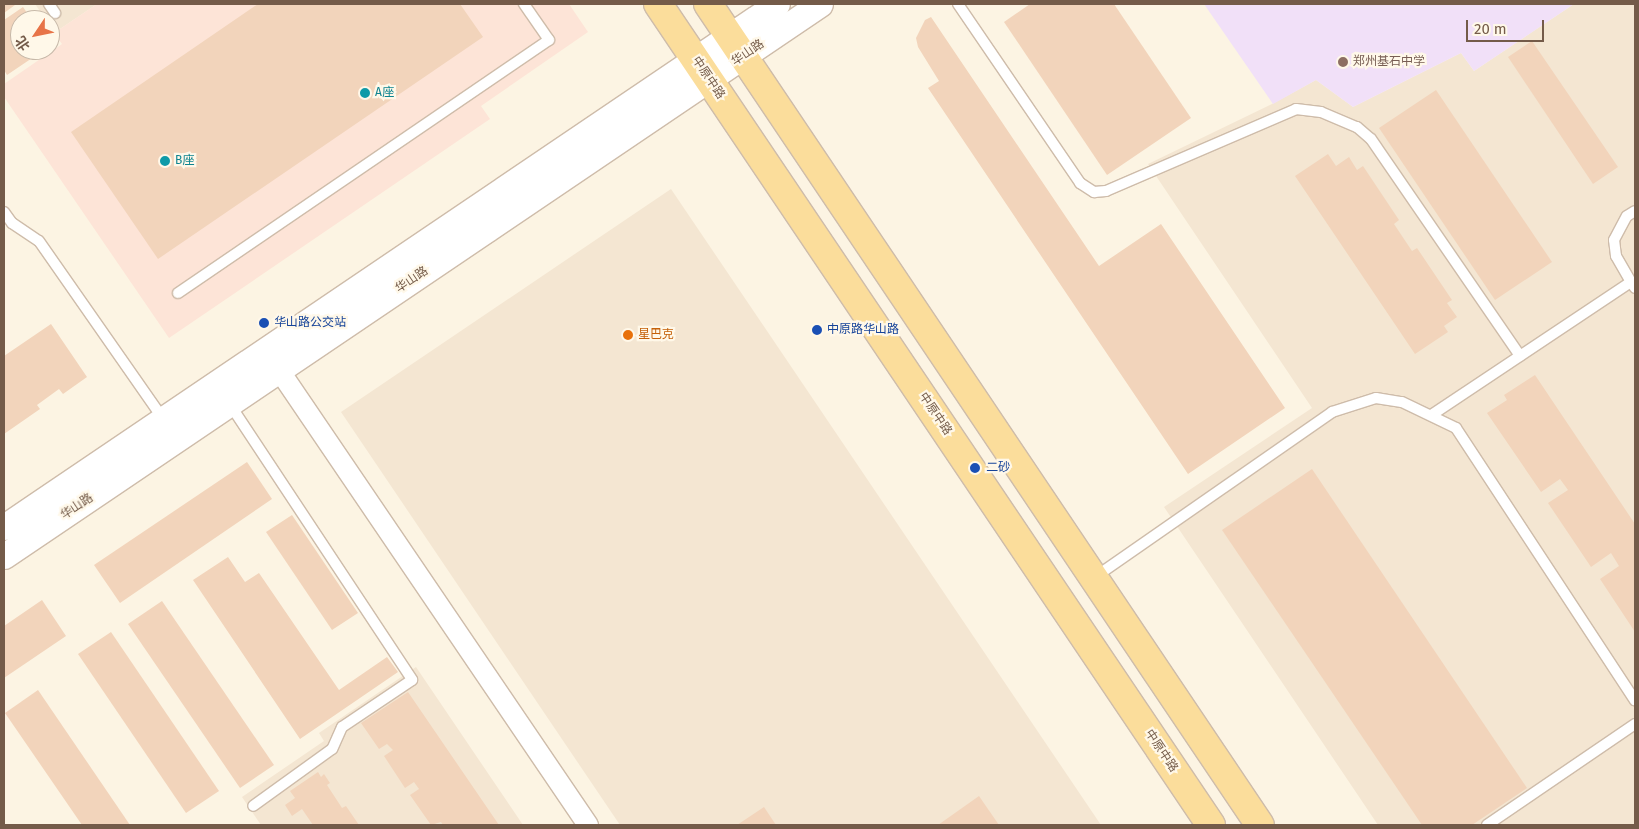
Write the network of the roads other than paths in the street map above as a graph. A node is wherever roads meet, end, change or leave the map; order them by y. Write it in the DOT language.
graph roads {
  1 [pos="524,4"];
  2 [pos="658,4"];
  3 [pos="708,4"];
  4 [pos="820,4"];
  5 [pos="958,4"];
  6 [pos="774,5"];
  7 [pos="736,46"];
  8 [pos="702,69"];
  9 [pos="1635,211"];
  10 [pos="4,212"];
  11 [pos="8,226"];
  12 [pos="1633,285"];
  13 [pos="178,293"];
  14 [pos="1520,356"];
  15 [pos="280,370"];
  16 [pos="229,403"];
  17 [pos="1433,414"];
  18 [pos="163,419"];
  19 [pos="4,527"];
  20 [pos="4,556"];
  21 [pos="1094,578"];
  22 [pos="1635,700"];
  23 [pos="1635,724"];
  24 [pos="253,806"];
  25 [pos="588,825"];
  26 [pos="1211,825"];
  27 [pos="1260,825"];
  28 [pos="1487,825"];
  1 -- 13 [label="lane"];
  2 -- 8 [label="main road, 中原中路"];
  3 -- 7 [label="main road"];
  4 -- 7 [label="street, 华山路"];
  5 -- 14 [label="lane"];
  6 -- 7 [label="street, 华山路"];
  7 -- 8 [label="street, 华山路"];
  7 -- 21 [label="main road"];
  8 -- 15 [label="street, 华山路"];
  8 -- 18 [label="street, 华山路"];
  8 -- 26 [label="main road, 中原中路"];
  9 -- 12 [label="lane"];
  10 -- 11 [label="lane"];
  11 -- 18 [label="lane"];
  12 -- 14 [label="lane"];
  14 -- 17 [label="lane"];
  15 -- 16 [label="street, 华山路"];
  15 -- 25 [label="street"];
  16 -- 20 [label="street, 华山路"];
  16 -- 24 [label="lane"];
  17 -- 21 [label="lane"];
  17 -- 22 [label="lane"];
  18 -- 19 [label="street, 华山路"];
  21 -- 27 [label="main road"];
  23 -- 28 [label="lane"];
}
